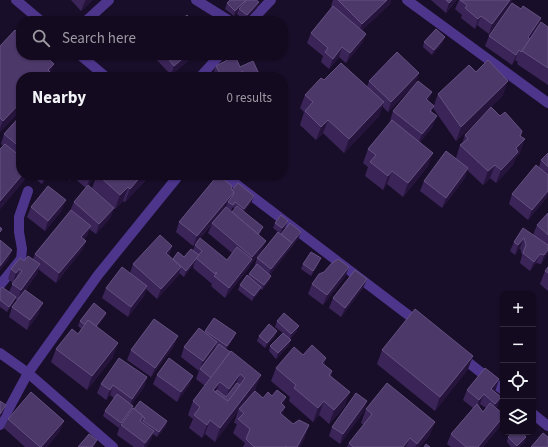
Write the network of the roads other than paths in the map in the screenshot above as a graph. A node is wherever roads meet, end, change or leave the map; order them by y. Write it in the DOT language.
graph roads {
  1 [pos="16,0"];
  2 [pos="109,0"];
  3 [pos="196,0"];
  4 [pos="271,0"];
  5 [pos="407,0"];
  6 [pos="35,16"];
  7 [pos="91,16"];
  8 [pos="222,16"];
  9 [pos="256,16"];
  10 [pos="86,60"];
  11 [pos="215,60"];
  12 [pos="100,72"];
  13 [pos="205,72"];
  14 [pos="548,103"];
  15 [pos="175,180"];
  16 [pos="231,180"];
  17 [pos="28,191"];
  18 [pos="0,285"];
  19 [pos="424,328"];
  20 [pos="449,347"];
  21 [pos="0,353"];
  22 [pos="28,373"];
  23 [pos="500,388"];
  24 [pos="536,416"];
  25 [pos="0,425"];
  26 [pos="548,426"];
  27 [pos="113,447"];
  1 -- 6 [label="street"];
  2 -- 7 [label="street"];
  3 -- 8 [label="street"];
  4 -- 9 [label="street"];
  5 -- 14 [label="street"];
  10 -- 12 [label="street"];
  11 -- 13 [label="street"];
  15 -- 22 [label="street"];
  16 -- 19 [label="street"];
  17 -- 18 [label="street"];
  20 -- 23 [label="street"];
  21 -- 22 [label="street"];
  22 -- 25 [label="street"];
  22 -- 27 [label="street"];
  24 -- 26 [label="street"];
}
